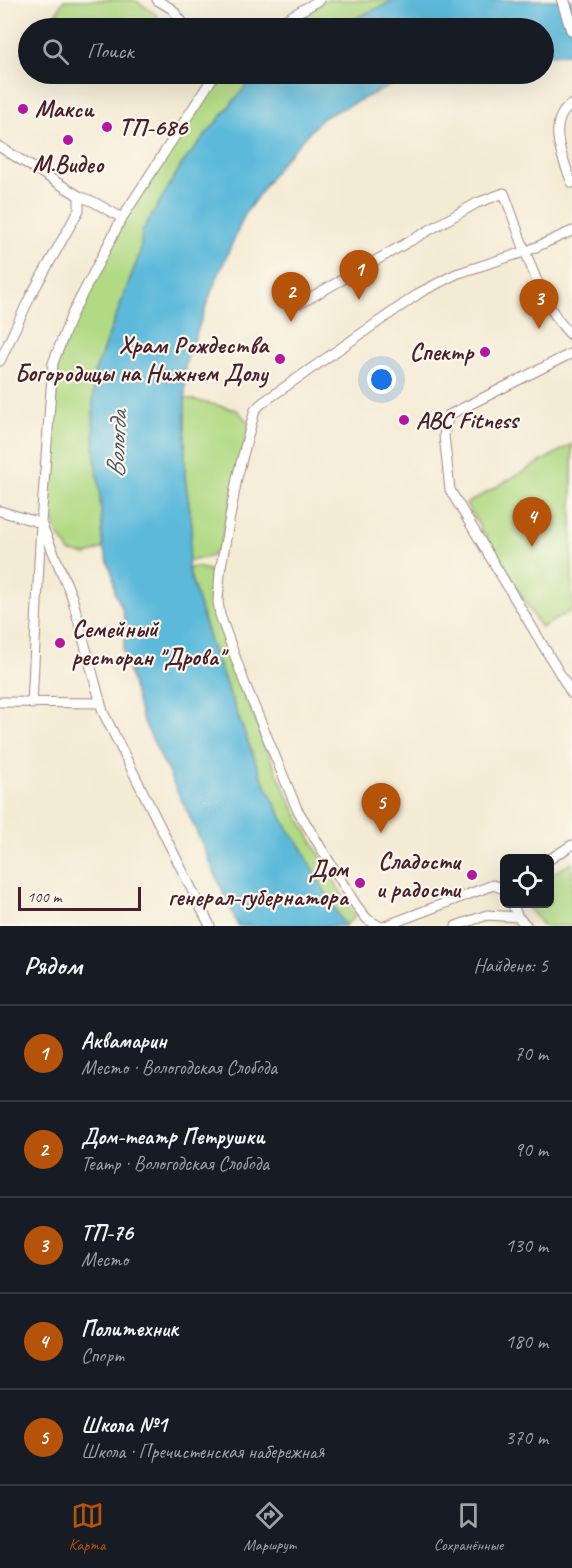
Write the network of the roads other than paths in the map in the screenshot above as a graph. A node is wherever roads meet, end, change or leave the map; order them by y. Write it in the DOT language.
graph roads {
  1 [pos="157,0"];
  2 [pos="320,0"];
  3 [pos="564,0"];
  4 [pos="179,18"];
  5 [pos="288,18"];
  6 [pos="572,29"];
  7 [pos="209,84"];
  8 [pos="572,104"];
  9 [pos="0,147"];
  10 [pos="572,183"];
  11 [pos="79,196"];
  12 [pos="122,218"];
  13 [pos="572,231"];
  14 [pos="526,251"];
  15 [pos="301,303"];
  16 [pos="572,336"];
  17 [pos="572,353"];
  18 [pos="0,361"];
  19 [pos="0,511"];
  20 [pos="41,523"];
  21 [pos="572,694"];
  22 [pos="0,702"];
  23 [pos="32,704"];
  24 [pos="100,704"];
  25 [pos="572,845"];
  26 [pos="554,856"];
  27 [pos="500,888"];
  28 [pos="514,908"];
  29 [pos="518,917"];
  30 [pos="210,926"];
  31 [pos="379,926"];
  32 [pos="385,926"];
  33 [pos="456,926"];
  34 [pos="527,926"];
  1 -- 4 [label="street"];
  2 -- 5 [label="street"];
  3 -- 6 [label="street"];
  7 -- 12 [label="street"];
  8 -- 10 [label="street"];
  9 -- 11 [label="street"];
  11 -- 12 [label="street"];
  11 -- 18 [label="street"];
  12 -- 20 [label="street"];
  13 -- 14 [label="street"];
  14 -- 15 [label="street"];
  14 -- 16 [label="street"];
  14 -- 31 [label="street"];
  17 -- 21 [label="street"];
  19 -- 20 [label="street"];
  20 -- 23 [label="street"];
  20 -- 24 [label="street"];
  22 -- 23 [label="street"];
  23 -- 24 [label="street"];
  24 -- 30 [label="street"];
  25 -- 26 [label="street"];
  27 -- 32 [label="street"];
  28 -- 29 [label="street"];
  29 -- 33 [label="street"];
  29 -- 34 [label="street"];
}
